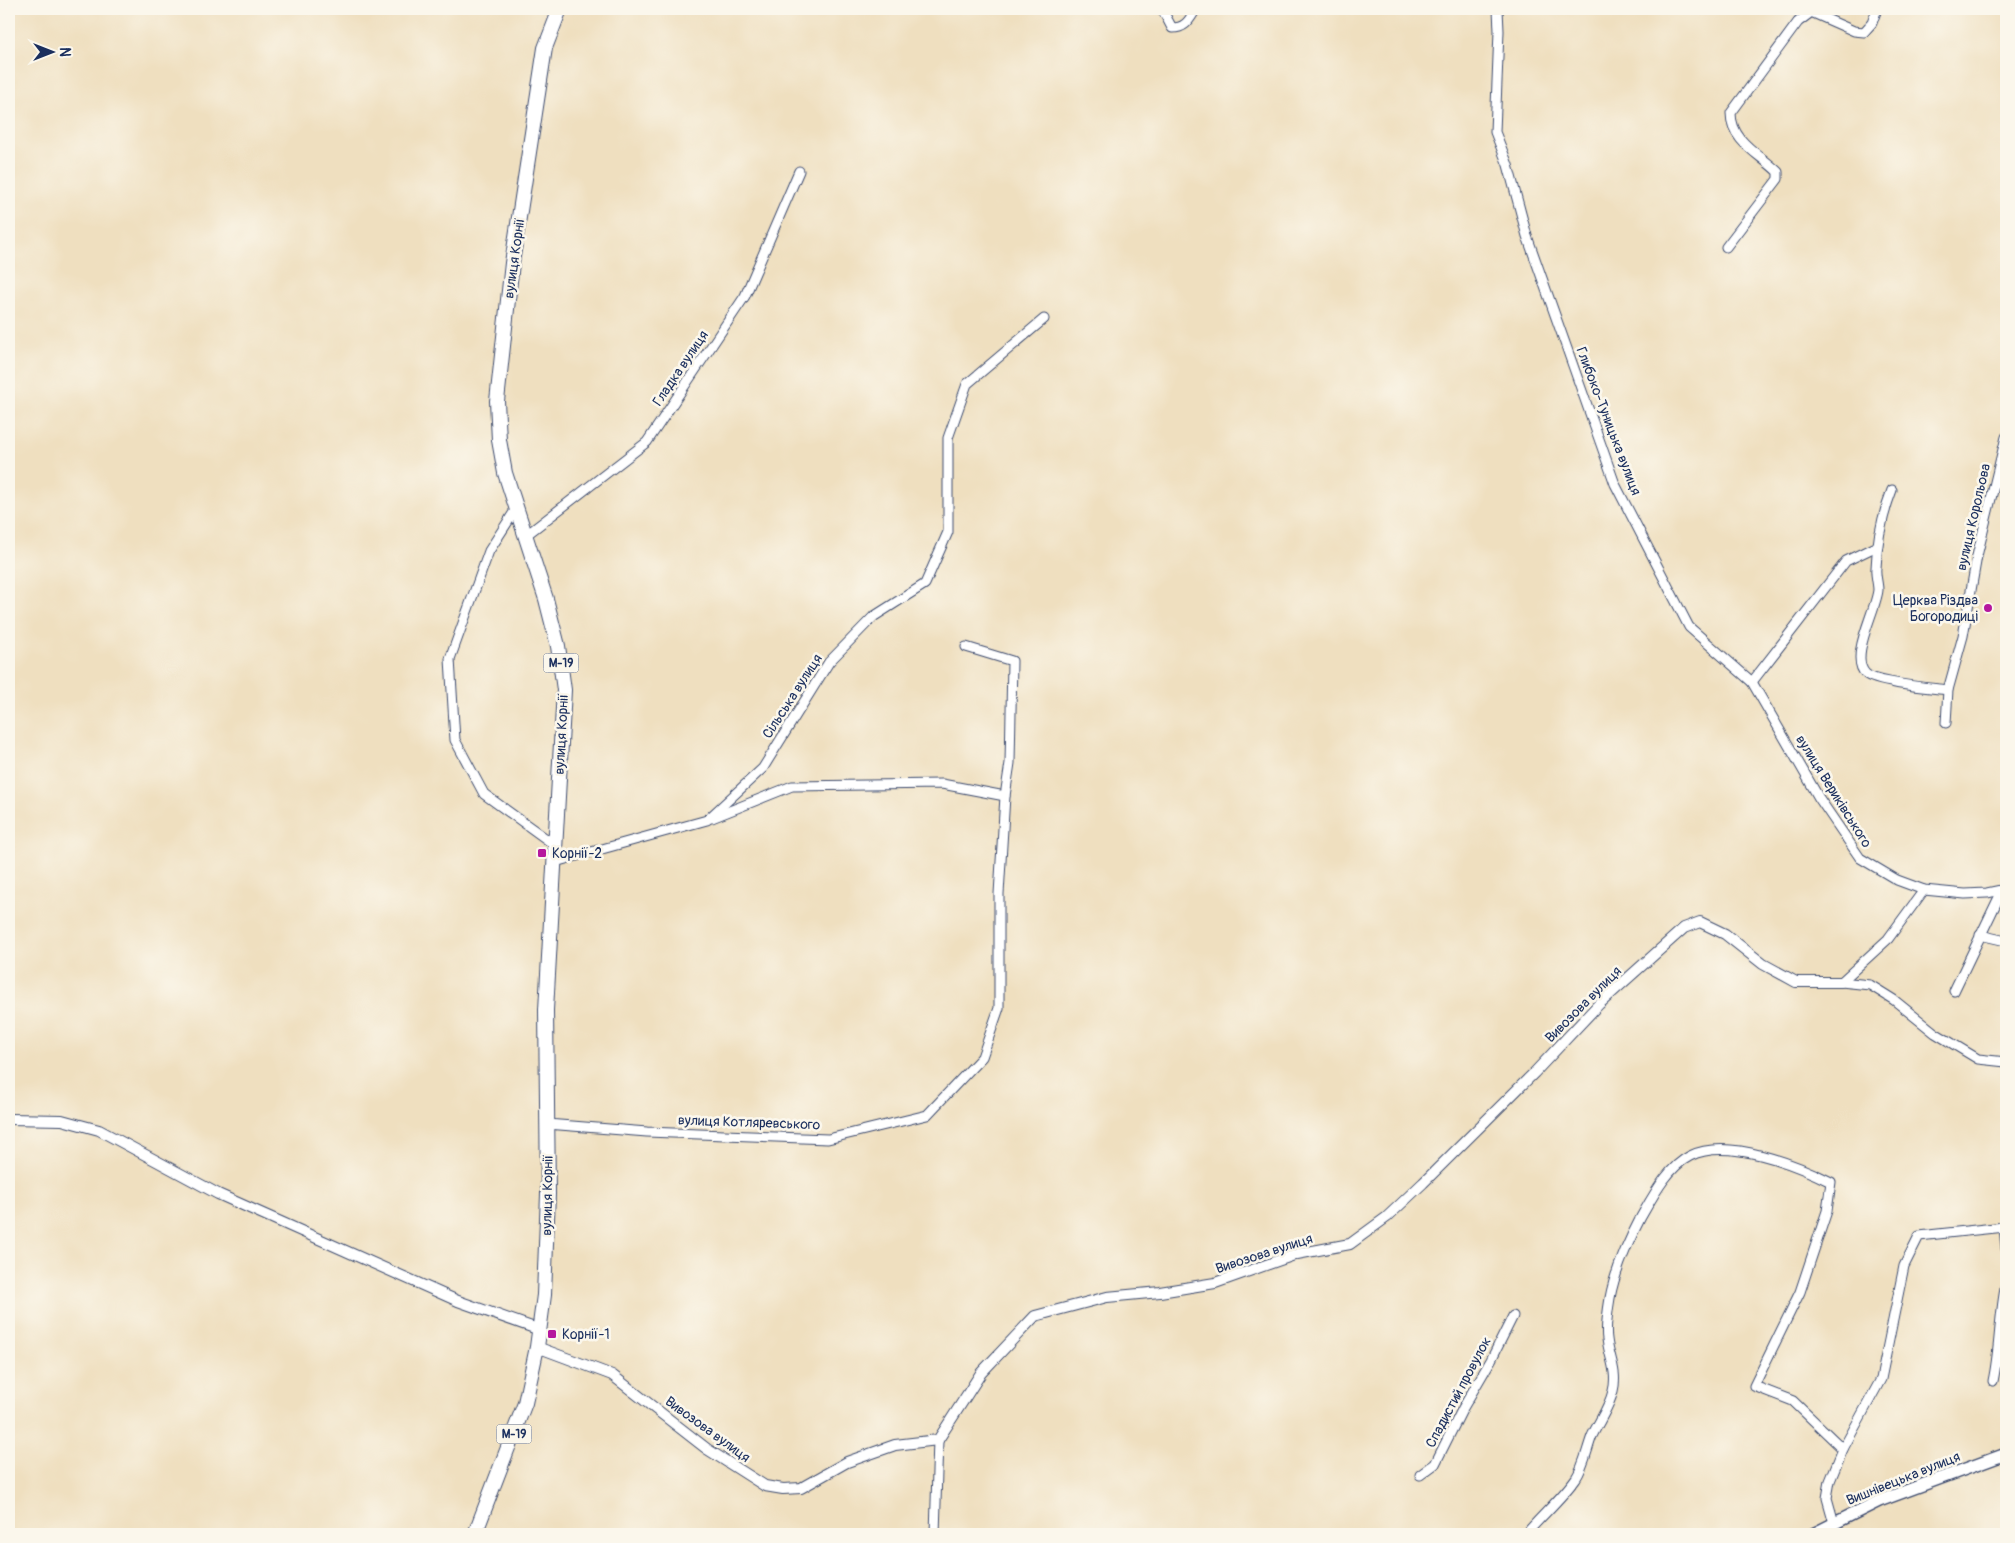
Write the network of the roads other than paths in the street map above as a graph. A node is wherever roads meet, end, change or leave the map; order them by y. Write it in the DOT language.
graph roads {
  1 [pos="560,9"];
  2 [pos="1162,9"];
  3 [pos="1196,9"];
  4 [pos="1498,9"];
  5 [pos="1877,9"];
  6 [pos="1807,11"];
  7 [pos="799,170"];
  8 [pos="1726,247"];
  9 [pos="1044,319"];
  10 [pos="2006,437"];
  11 [pos="1892,490"];
  12 [pos="516,509"];
  13 [pos="525,536"];
  14 [pos="1877,546"];
  15 [pos="966,647"];
  16 [pos="1752,682"];
  17 [pos="1948,690"];
  18 [pos="1946,723"];
  19 [pos="1006,796"];
  20 [pos="707,820"];
  21 [pos="556,846"];
  22 [pos="554,862"];
  23 [pos="1924,890"];
  24 [pos="2005,891"];
  25 [pos="1980,935"];
  26 [pos="2006,941"];
  27 [pos="1841,982"];
  28 [pos="1954,991"];
  29 [pos="2006,1062"];
  30 [pos="9,1119"];
  31 [pos="547,1124"];
  32 [pos="2006,1249"];
  33 [pos="2006,1284"];
  34 [pos="1513,1316"];
  35 [pos="540,1330"];
  36 [pos="537,1347"];
  37 [pos="1993,1381"];
  38 [pos="938,1440"];
  39 [pos="1843,1449"];
  40 [pos="2006,1454"];
  41 [pos="1420,1475"];
  42 [pos="1834,1523"];
  43 [pos="476,1534"];
  44 [pos="936,1534"];
  45 [pos="1526,1534"];
  46 [pos="1813,1534"];
  1 -- 12 [label="highway, вулиця Корнії / М-19"];
  2 -- 3 [label="street"];
  4 -- 16 [label="street, Глибоко-Туницька вулиця"];
  5 -- 6 [label="street"];
  6 -- 8 [label="street"];
  7 -- 13 [label="street, Гладка вулиця"];
  9 -- 20 [label="street, Сільська вулиця"];
  10 -- 17 [label="street, вулиця Корольова"];
  11 -- 14 [label="street"];
  12 -- 13 [label="highway, вулиця Корнії / М-19"];
  12 -- 21 [label="street"];
  13 -- 21 [label="highway, вулиця Корнії / М-19"];
  14 -- 16 [label="street"];
  14 -- 17 [label="street"];
  15 -- 19 [label="street"];
  16 -- 23 [label="street, вулиця Вериківського"];
  17 -- 18 [label="street, вулиця Корольова"];
  19 -- 20 [label="street, Сільська вулиця"];
  19 -- 31 [label="street, вулиця Котляревського"];
  20 -- 22 [label="street, Сільська вулиця"];
  21 -- 22 [label="highway, вулиця Корнії / М-19"];
  22 -- 31 [label="highway, вулиця Корнії / М-19"];
  23 -- 24 [label="street, вулиця Вериківського"];
  23 -- 27 [label="street"];
  24 -- 25 [label="street"];
  25 -- 26 [label="street"];
  25 -- 28 [label="street"];
  27 -- 29 [label="street, Вивозова вулиця"];
  27 -- 38 [label="street, Вивозова вулиця"];
  30 -- 35 [label="street"];
  31 -- 35 [label="highway, вулиця Корнії / М-19"];
  32 -- 39 [label="street"];
  33 -- 37 [label="street"];
  34 -- 41 [label="street, Спадистий провулок"];
  35 -- 36 [label="highway, вулиця Корнії / М-19"];
  36 -- 38 [label="street, Вивозова вулиця"];
  36 -- 43 [label="highway, вулиця Корнії / М-19"];
  38 -- 44 [label="street"];
  39 -- 42 [label="street"];
  39 -- 45 [label="street"];
  40 -- 42 [label="main road, Вишнівецька вулиця"];
  42 -- 46 [label="main road, Вишнівецька вулиця"];
}
